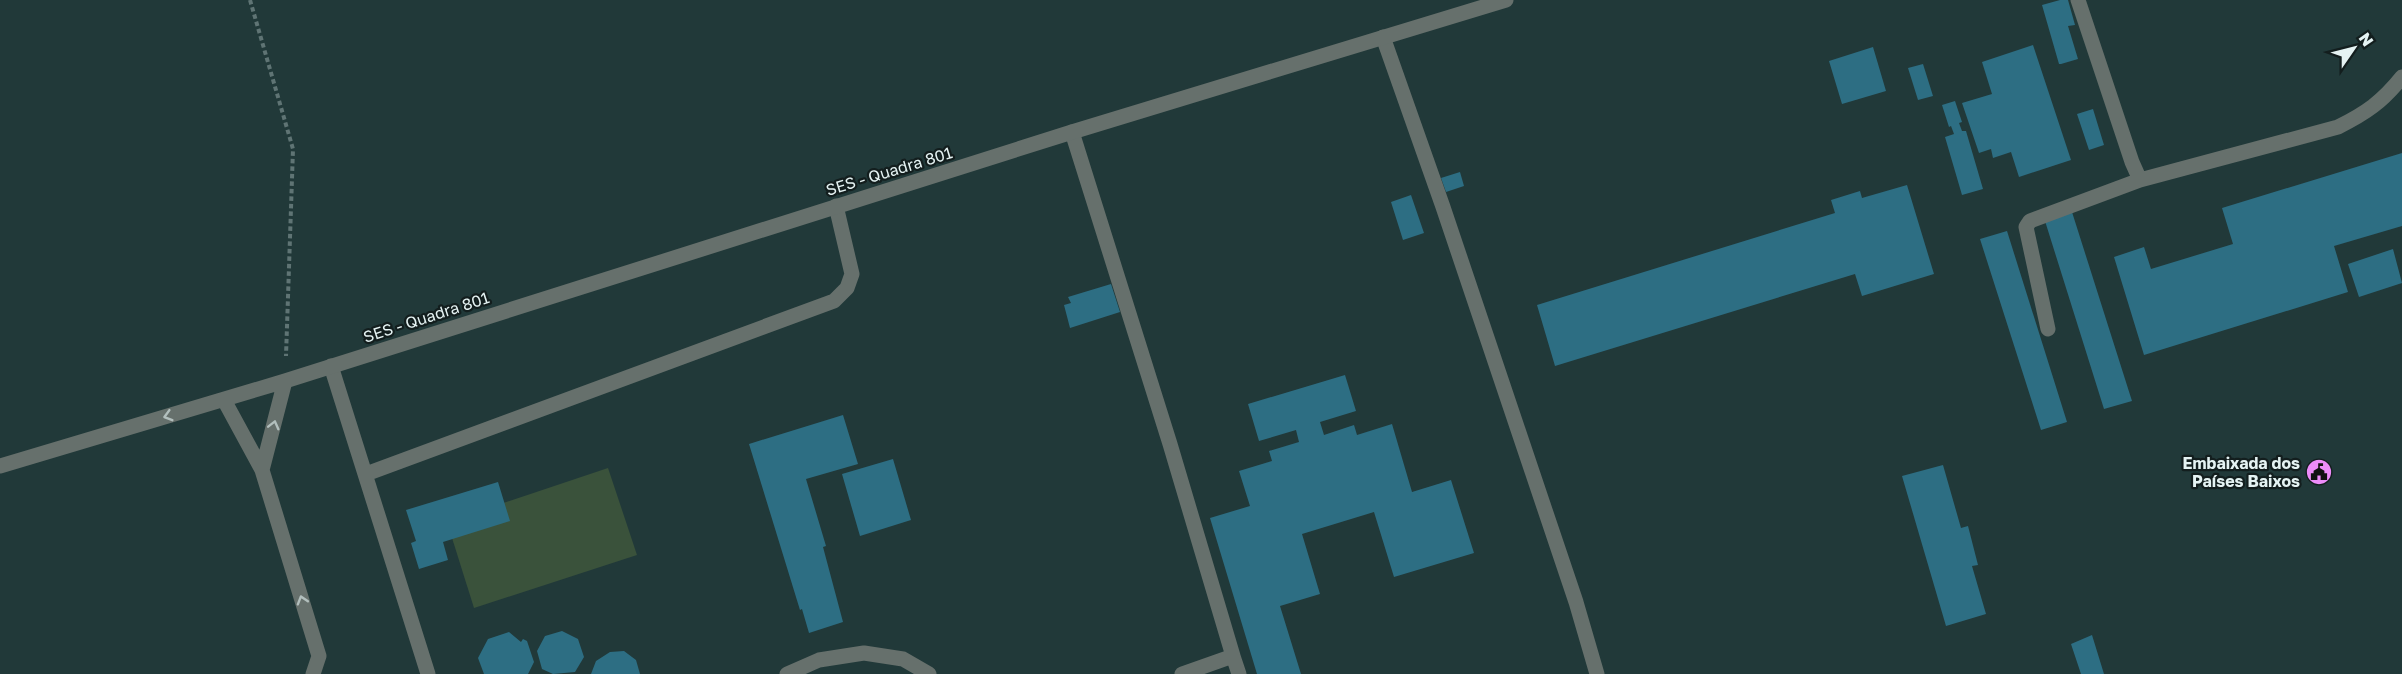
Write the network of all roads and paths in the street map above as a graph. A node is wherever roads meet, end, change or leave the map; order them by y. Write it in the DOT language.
graph roads {
  1 [pos="250,0"];
  2 [pos="1506,0"];
  3 [pos="2078,0"];
  4 [pos="1383,38"];
  5 [pos="2402,77"];
  6 [pos="1072,132"];
  7 [pos="2140,180"];
  8 [pos="836,207"];
  9 [pos="2048,329"];
  10 [pos="331,366"];
  11 [pos="285,381"];
  12 [pos="224,400"];
  13 [pos="0,466"];
  14 [pos="262,470"];
  15 [pos="366,474"];
  16 [pos="1233,656"];
  17 [pos="313,674"];
  18 [pos="428,674"];
  19 [pos="787,674"];
  20 [pos="929,674"];
  21 [pos="1182,674"];
  22 [pos="1239,674"];
  23 [pos="1597,674"];
  1 -- 11 [label="path"];
  2 -- 4 [label="street, SES - Quadra 801"];
  3 -- 7 [label="street"];
  4 -- 6 [label="street, SES - Quadra 801"];
  4 -- 23 [label="street"];
  5 -- 7 [label="street"];
  6 -- 8 [label="street, SES - Quadra 801"];
  6 -- 16 [label="street"];
  7 -- 9 [label="street"];
  8 -- 10 [label="street, SES - Quadra 801"];
  8 -- 15 [label="street"];
  10 -- 11 [label="street, SES - Quadra 801"];
  10 -- 15 [label="street"];
  11 -- 12 [label="street, SES - Quadra 801"];
  14 -- 11 [label="street, one-way"];
  12 -- 13 [label="street, SES - Quadra 801, one-way"];
  12 -- 14 [label="street"];
  17 -- 14 [label="street, one-way"];
  15 -- 18 [label="street"];
  16 -- 21 [label="street"];
  16 -- 22 [label="street"];
  19 -- 20 [label="street"];
}
